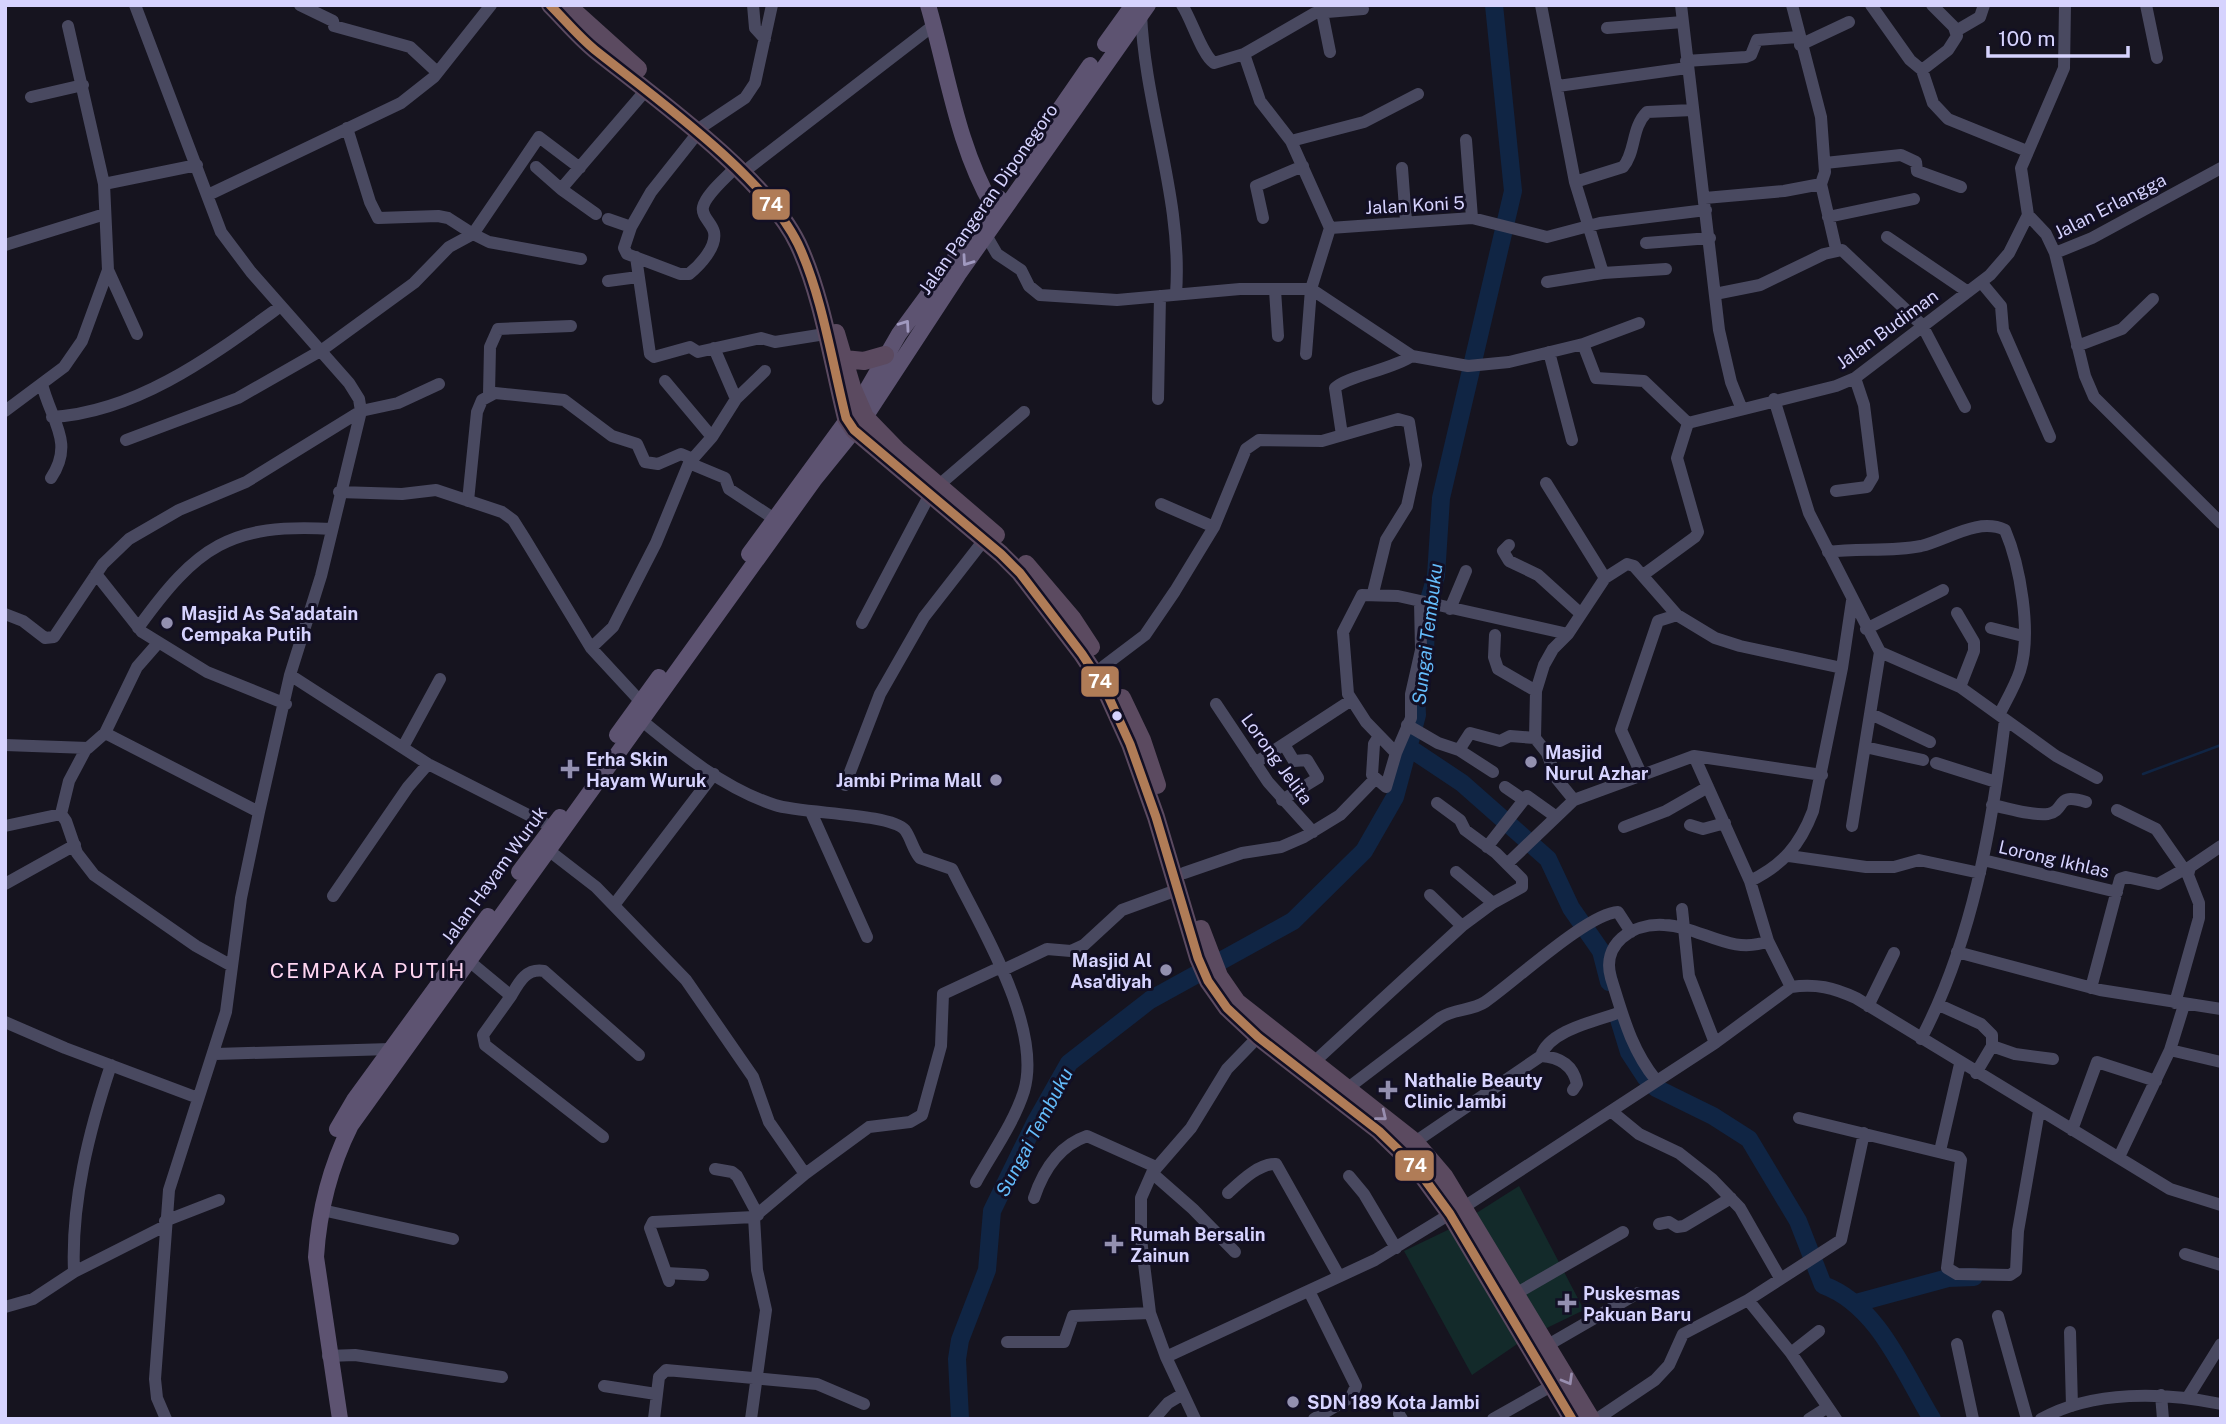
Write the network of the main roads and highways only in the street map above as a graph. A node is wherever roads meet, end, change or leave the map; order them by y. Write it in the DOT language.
graph roads {
  1 [pos="550,5"];
  2 [pos="567,5"];
  3 [pos="928,5"];
  4 [pos="1141,8"];
  5 [pos="1098,64"];
  6 [pos="700,130"];
  7 [pos="743,167"];
  8 [pos="992,207"];
  9 [pos="885,355"];
  10 [pos="844,359"];
  11 [pos="856,417"];
  12 [pos="934,490"];
  13 [pos="1067,622"];
  14 [pos="1136,742"];
  15 [pos="557,830"];
  16 [pos="544,847"];
  17 [pos="1214,979"];
  18 [pos="1283,1049"];
  19 [pos="1457,1211"];
  20 [pos="1516,1303"];
  21 [pos="329,1419"];
  22 [pos="340,1419"];
  23 [pos="1572,1419"];
  24 [pos="1591,1419"];
  1 -- 6 [label="highway"];
  2 -- 6 [label="highway"];
  3 -- 8 [label="main road"];
  4 -- 5 [label="main road, Jalan Pangeran Diponegoro"];
  5 -- 8 [label="main road, Jalan Pangeran Diponegoro"];
  5 -- 11 [label="main road, Jalan Pangeran Diponegoro, one-way"];
  6 -- 7 [label="highway"];
  7 -- 10 [label="highway"];
  7 -- 11 [label="highway"];
  9 -- 8 [label="main road, Jalan Pangeran Diponegoro, one-way"];
  9 -- 10 [label="highway"];
  9 -- 11 [label="main road, Jalan Pangeran Diponegoro"];
  10 -- 11 [label="highway"];
  11 -- 12 [label="highway"];
  11 -- 15 [label="main road, Jalan Hayam Wuruk"];
  11 -- 15 [label="main road, Jalan Hayam Wuruk"];
  12 -- 13 [label="highway"];
  12 -- 13 [label="highway"];
  13 -- 14 [label="highway"];
  13 -- 14 [label="highway"];
  14 -- 17 [label="highway"];
  15 -- 16 [label="main road, Jalan Hayam Wuruk"];
  16 -- 21 [label="main road, Jalan Hayam Wuruk"];
  16 -- 22 [label="main road, Jalan Hayam Wuruk"];
  17 -- 18 [label="highway"];
  17 -- 18 [label="highway"];
  18 -- 19 [label="highway"];
  18 -- 19 [label="highway, one-way"];
  19 -- 20 [label="highway"];
  20 -- 23 [label="highway"];
  20 -- 24 [label="highway, one-way"];
}
